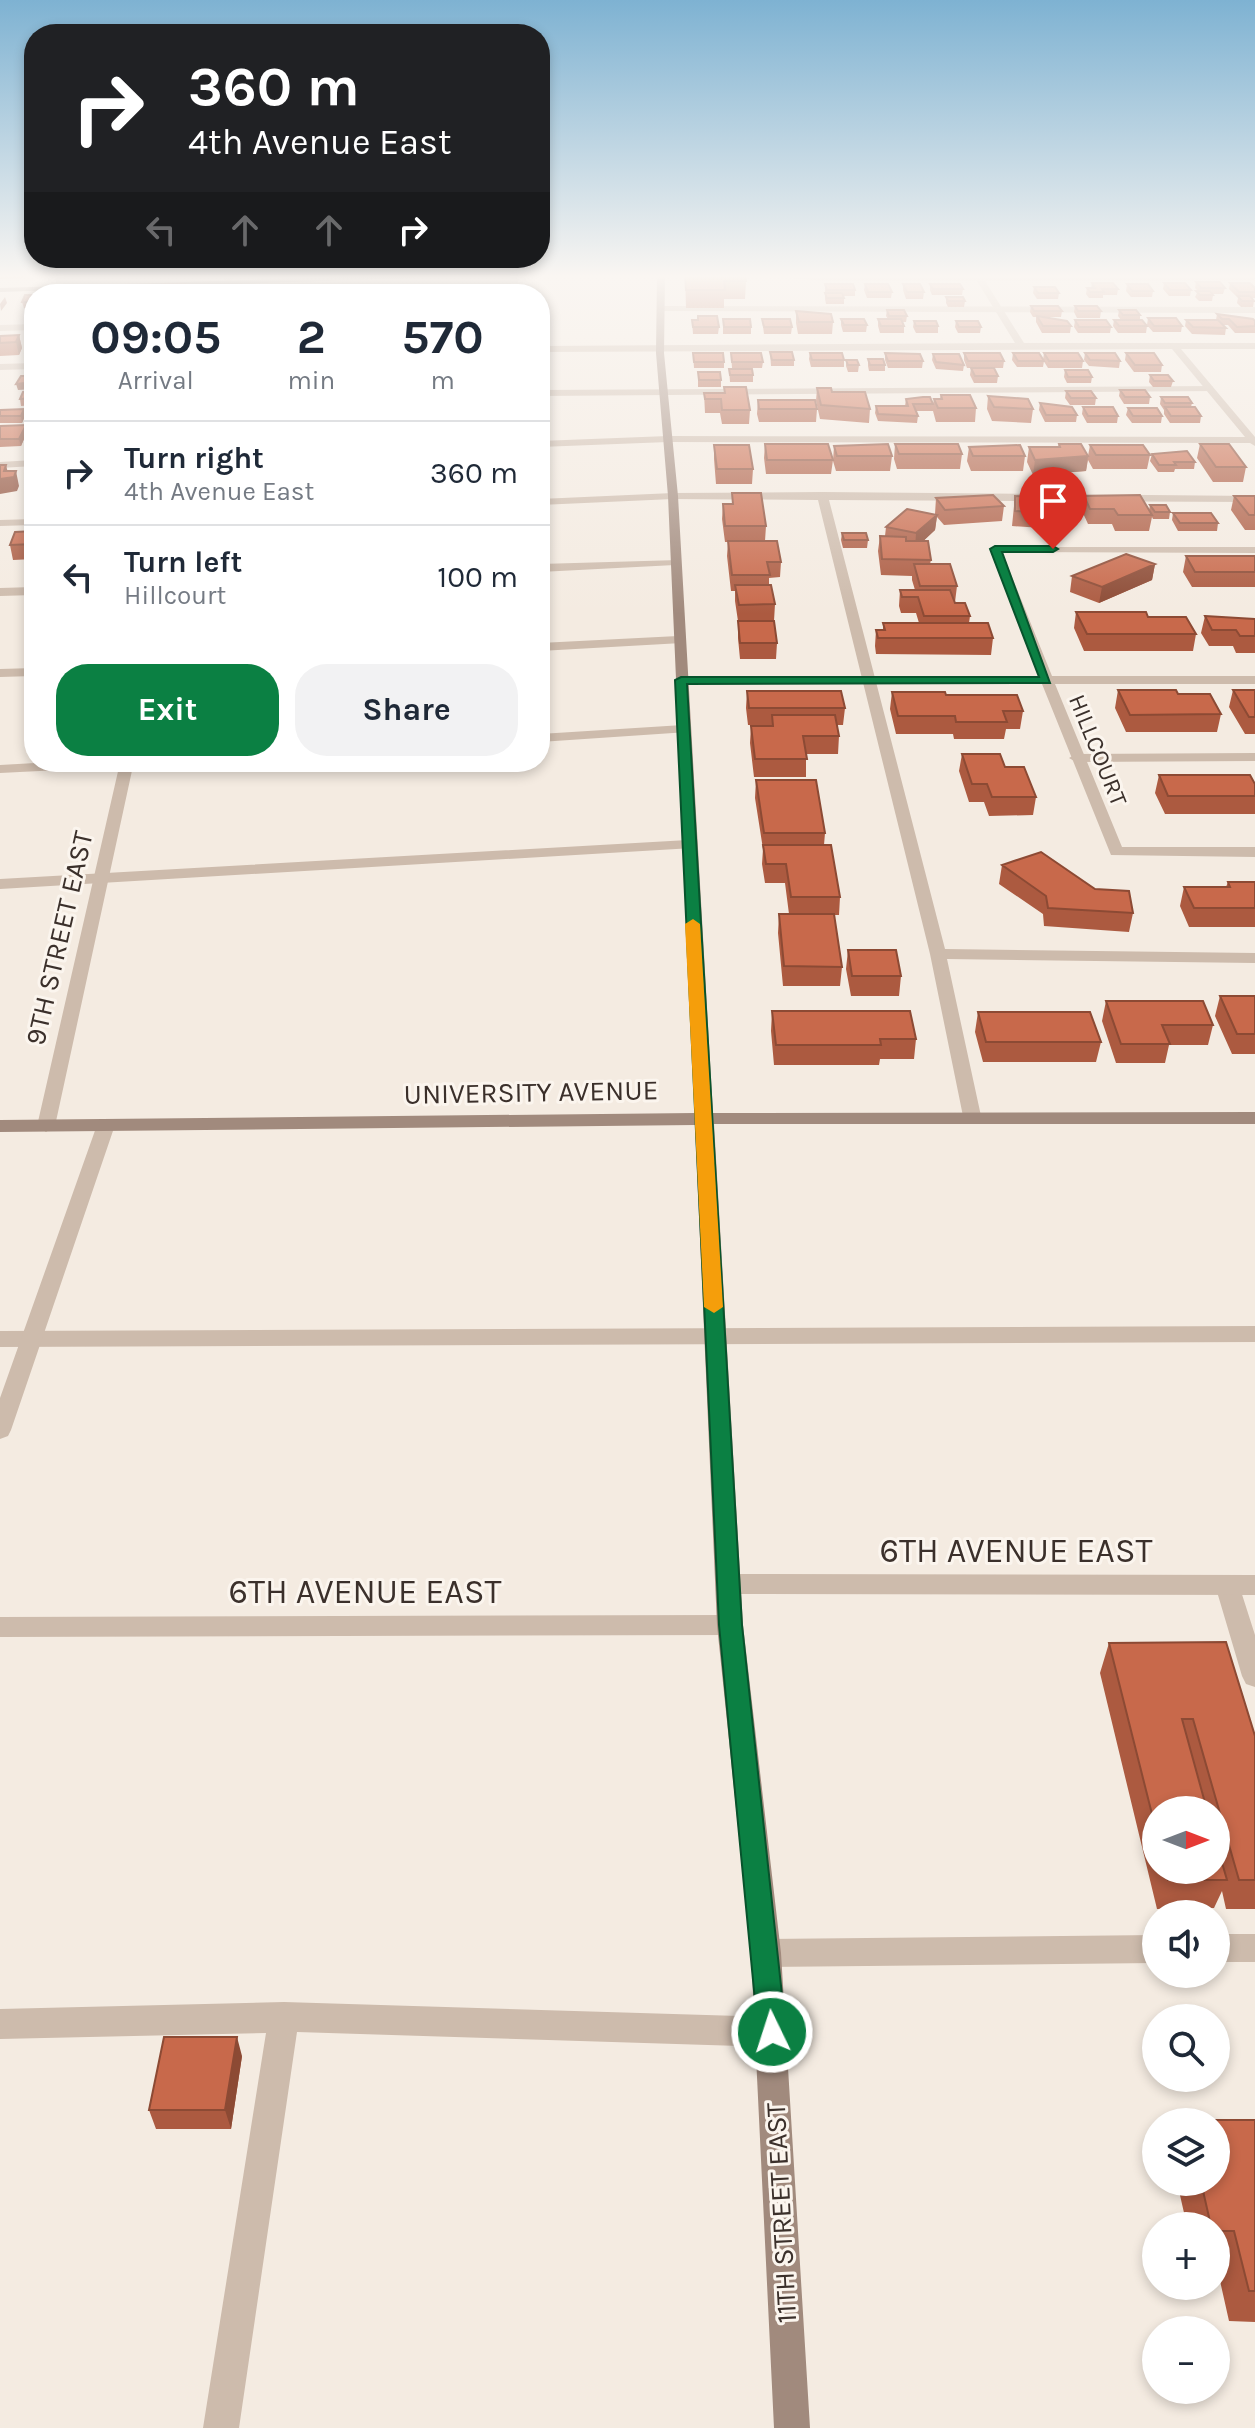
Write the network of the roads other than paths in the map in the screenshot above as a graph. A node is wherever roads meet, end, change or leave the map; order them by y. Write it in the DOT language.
graph roads {
  1 [pos="1212,389"];
  2 [pos="663,390"];
  3 [pos="550,393"];
  4 [pos="24,412"];
  5 [pos="0,413"];
  6 [pos="1254,438"];
  7 [pos="668,439"];
  8 [pos="550,444"];
  9 [pos="24,464"];
  10 [pos="0,465"];
  11 [pos="822,495"];
  12 [pos="673,496"];
  13 [pos="1255,499"];
  14 [pos="550,502"];
  15 [pos="24,522"];
  16 [pos="0,523"];
  17 [pos="1255,550"];
  18 [pos="675,562"];
  19 [pos="550,568"];
  20 [pos="24,591"];
  21 [pos="0,592"];
  22 [pos="678,640"];
  23 [pos="550,646"];
  24 [pos="24,672"];
  25 [pos="0,673"];
  26 [pos="681,680"];
  27 [pos="867,680"];
  28 [pos="1046,680"];
  29 [pos="1255,680"];
  30 [pos="683,729"];
  31 [pos="550,737"];
  32 [pos="1255,757"];
  33 [pos="1076,758"];
  34 [pos="24,768"];
  35 [pos="0,769"];
  36 [pos="125,772"];
  37 [pos="688,845"];
  38 [pos="1255,852"];
  39 [pos="101,878"];
  40 [pos="0,884"];
  41 [pos="938,954"];
  42 [pos="1255,958"];
  43 [pos="972,1116"];
  44 [pos="703,1118"];
  45 [pos="1255,1118"];
  46 [pos="106,1125"];
  47 [pos="0,1126"];
  48 [pos="46,1126"];
  49 [pos="1255,1334"];
  50 [pos="715,1337"];
  51 [pos="0,1339"];
  52 [pos="32,1339"];
  53 [pos="0,1430"];
  54 [pos="728,1584"];
  55 [pos="1227,1585"];
  56 [pos="1255,1585"];
  57 [pos="730,1625"];
  58 [pos="0,1627"];
  59 [pos="1255,1676"];
  60 [pos="1230,1948"];
  61 [pos="1255,1948"];
  62 [pos="1142,1949"];
  63 [pos="766,1953"];
  64 [pos="284,2017"];
  65 [pos="0,2024"];
  66 [pos="772,2032"];
  67 [pos="221,2428"];
  68 [pos="792,2428"];
  1 -- 2 [label="street"];
  1 -- 6 [label="street"];
  2 -- 3 [label="street"];
  2 -- 7 [label="street, 11TH STREET EAST"];
  4 -- 5 [label="street"];
  6 -- 7 [label="street"];
  7 -- 8 [label="street"];
  7 -- 12 [label="street, 11TH STREET EAST"];
  9 -- 10 [label="street"];
  11 -- 12 [label="street"];
  11 -- 13 [label="street"];
  11 -- 27 [label="street"];
  12 -- 14 [label="street"];
  12 -- 18 [label="street, 11TH STREET EAST"];
  15 -- 16 [label="street"];
  17 -- 28 [label="street, HILLCOURT"];
  18 -- 19 [label="street"];
  18 -- 22 [label="street, 11TH STREET EAST"];
  20 -- 21 [label="street"];
  22 -- 23 [label="street"];
  22 -- 26 [label="street, 11TH STREET EAST"];
  24 -- 25 [label="street"];
  26 -- 27 [label="street"];
  26 -- 30 [label="street, 11TH STREET EAST"];
  27 -- 28 [label="street"];
  27 -- 41 [label="street"];
  28 -- 29 [label="street"];
  28 -- 33 [label="street, HILLCOURT"];
  30 -- 31 [label="street"];
  30 -- 37 [label="street, 11TH STREET EAST"];
  32 -- 33 [label="street"];
  33 -- 38 [label="street, HILLCOURT"];
  34 -- 35 [label="street"];
  36 -- 39 [label="street, 9TH STREET EAST"];
  37 -- 39 [label="street"];
  37 -- 44 [label="street, 11TH STREET EAST"];
  39 -- 40 [label="street"];
  39 -- 48 [label="street, 9TH STREET EAST"];
  41 -- 42 [label="street"];
  41 -- 43 [label="street"];
  43 -- 44 [label="street, UNIVERSITY AVENUE"];
  43 -- 45 [label="street, UNIVERSITY AVENUE"];
  44 -- 46 [label="street, UNIVERSITY AVENUE"];
  44 -- 50 [label="street, 11TH STREET EAST"];
  46 -- 48 [label="street, UNIVERSITY AVENUE"];
  46 -- 52 [label="street"];
  47 -- 48 [label="street, UNIVERSITY AVENUE"];
  49 -- 50 [label="street"];
  50 -- 52 [label="street"];
  50 -- 54 [label="street, 11TH STREET EAST"];
  51 -- 52 [label="street"];
  52 -- 53 [label="street"];
  54 -- 55 [label="street, 6TH AVENUE EAST"];
  54 -- 57 [label="street, 11TH STREET EAST"];
  55 -- 56 [label="street, 6TH AVENUE EAST"];
  55 -- 59 [label="street"];
  57 -- 58 [label="street, 6TH AVENUE EAST"];
  57 -- 63 [label="street, 11TH STREET EAST"];
  60 -- 61 [label="street"];
  62 -- 63 [label="street"];
  63 -- 66 [label="street, 11TH STREET EAST"];
  64 -- 65 [label="street"];
  64 -- 66 [label="street"];
  64 -- 67 [label="street"];
  66 -- 68 [label="street, 11TH STREET EAST"];
}
